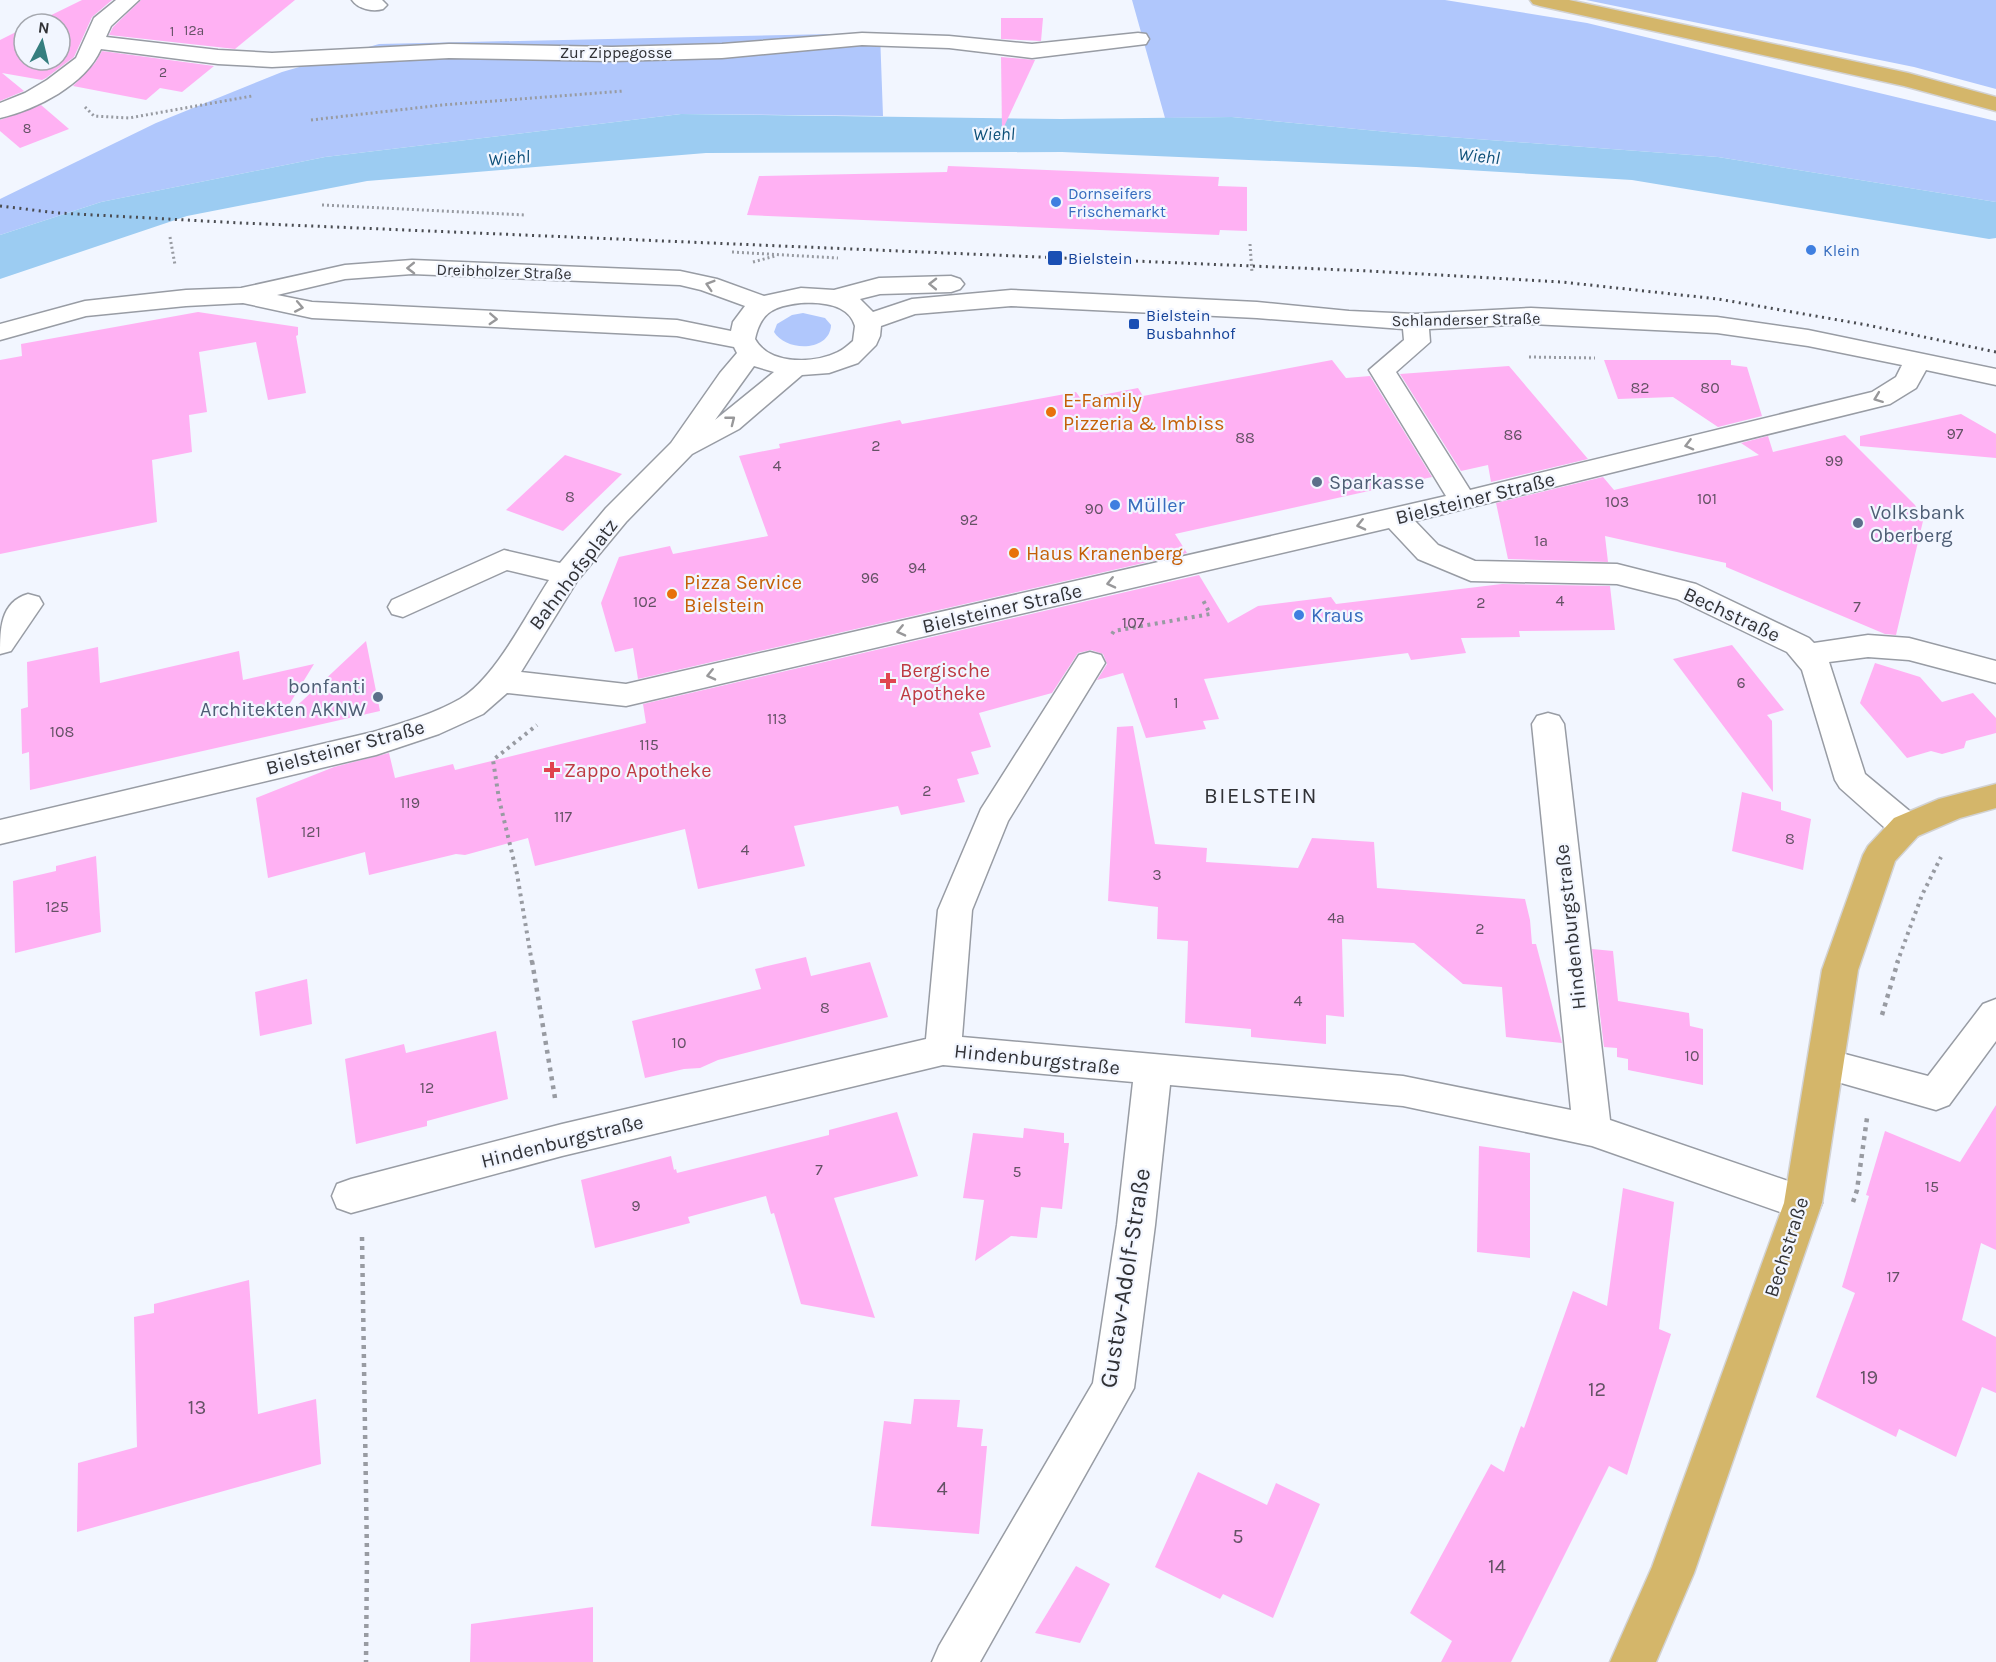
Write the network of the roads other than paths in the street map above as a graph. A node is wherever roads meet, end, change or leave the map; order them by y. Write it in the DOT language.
graph roads {
  1 [pos="129,0"];
  2 [pos="1540,0"];
  3 [pos="1138,39"];
  4 [pos="94,42"];
  5 [pos="1996,104"];
  6 [pos="0,111"];
  7 [pos="242,296"];
  8 [pos="835,298"];
  9 [pos="1011,298"];
  10 [pos="765,305"];
  11 [pos="868,322"];
  12 [pos="1415,322"];
  13 [pos="0,332"];
  14 [pos="747,347"];
  15 [pos="1918,360"];
  16 [pos="794,369"];
  17 [pos="1996,377"];
  18 [pos="681,449"];
  19 [pos="1463,501"];
  20 [pos="1395,517"];
  21 [pos="567,574"];
  22 [pos="28,604"];
  23 [pos="403,608"];
  24 [pos="0,644"];
  25 [pos="1807,655"];
  26 [pos="1090,663"];
  27 [pos="1996,672"];
  28 [pos="500,681"];
  29 [pos="1548,724"];
  30 [pos="1996,796"];
  31 [pos="1906,826"];
  32 [pos="0,832"];
  33 [pos="1996,1014"];
  34 [pos="944,1050"];
  35 [pos="1826,1064"];
  36 [pos="1153,1071"];
  37 [pos="1593,1130"];
  38 [pos="351,1196"];
  39 [pos="1803,1203"];
  40 [pos="955,1662"];
  41 [pos="1633,1662"];
  1 -- 4 [label="street"];
  2 -- 5 [label="main road"];
  3 -- 4 [label="street, Zur Zippegosse"];
  4 -- 6 [label="street"];
  10 -- 7 [label="street, Dreibholzer Straße, one-way"];
  7 -- 13 [label="street, Dreibholzer Straße"];
  7 -- 14 [label="street, Dreibholzer Straße, one-way"];
  9 -- 8 [label="street, Schlanderser Straße, one-way"];
  8 -- 10 [label="street"];
  8 -- 11 [label="street"];
  9 -- 11 [label="street, Schlanderser Straße"];
  9 -- 12 [label="street, Schlanderser Straße"];
  10 -- 14 [label="street"];
  11 -- 16 [label="street"];
  12 -- 15 [label="street, Schlanderser Straße"];
  12 -- 19 [label="street"];
  14 -- 16 [label="street"];
  14 -- 18 [label="street, Bahnhofsplatz"];
  15 -- 17 [label="street"];
  15 -- 19 [label="street, Bielsteiner Straße, one-way"];
  18 -- 16 [label="street, Bahnhofsplatz, one-way"];
  18 -- 21 [label="street, Bahnhofsplatz"];
  19 -- 20 [label="street, Bielsteiner Straße"];
  20 -- 25 [label="street, Bechstraße"];
  20 -- 28 [label="street, Bielsteiner Straße, one-way"];
  21 -- 23 [label="street"];
  21 -- 28 [label="street, Bahnhofsplatz"];
  22 -- 24 [label="street"];
  25 -- 27 [label="street"];
  25 -- 31 [label="street, Bechstraße"];
  26 -- 34 [label="street"];
  28 -- 32 [label="street, Bielsteiner Straße"];
  29 -- 37 [label="street, Hindenburgstraße"];
  30 -- 31 [label="main road, Bechstraße"];
  31 -- 35 [label="main road, Bechstraße"];
  33 -- 35 [label="street"];
  34 -- 36 [label="street, Hindenburgstraße"];
  34 -- 38 [label="street, Hindenburgstraße"];
  35 -- 39 [label="main road, Bechstraße"];
  36 -- 37 [label="street, Hindenburgstraße"];
  36 -- 40 [label="street, Gustav-Adolf-Straße"];
  37 -- 39 [label="street, Hindenburgstraße"];
  39 -- 41 [label="main road, Bechstraße"];
}
